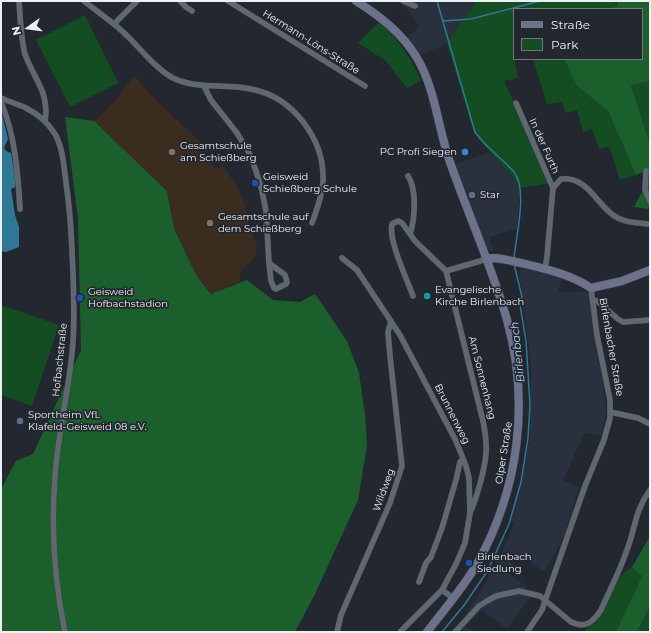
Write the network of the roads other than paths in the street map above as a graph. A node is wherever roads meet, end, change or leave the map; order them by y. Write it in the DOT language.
graph roads {
  1 [pos="19,1"];
  2 [pos="84,1"];
  3 [pos="137,1"];
  4 [pos="180,1"];
  5 [pos="228,1"];
  6 [pos="356,1"];
  7 [pos="403,1"];
  8 [pos="415,6"];
  9 [pos="192,11"];
  10 [pos="114,24"];
  11 [pos="204,86"];
  12 [pos="364,86"];
  13 [pos="1,98"];
  14 [pos="1,102"];
  15 [pos="516,103"];
  16 [pos="45,121"];
  17 [pos="646,171"];
  18 [pos="408,176"];
  19 [pos="553,188"];
  20 [pos="650,201"];
  21 [pos="20,209"];
  22 [pos="312,223"];
  23 [pos="650,224"];
  24 [pos="410,234"];
  25 [pos="342,258"];
  26 [pos="487,259"];
  27 [pos="270,263"];
  28 [pos="545,269"];
  29 [pos="650,270"];
  30 [pos="446,272"];
  31 [pos="591,288"];
  32 [pos="413,296"];
  33 [pos="592,300"];
  34 [pos="650,320"];
  35 [pos="391,321"];
  36 [pos="610,412"];
  37 [pos="650,424"];
  38 [pos="463,459"];
  39 [pos="650,490"];
  40 [pos="470,513"];
  41 [pos="419,582"];
  42 [pos="442,590"];
  43 [pos="453,598"];
  44 [pos="545,601"];
  45 [pos="586,624"];
  46 [pos="64,632"];
  47 [pos="337,632"];
  48 [pos="400,632"];
  49 [pos="427,632"];
  50 [pos="455,632"];
  51 [pos="527,632"];
  52 [pos="587,632"];
  1 -- 16 [label="street"];
  2 -- 10 [label="street"];
  3 -- 10 [label="street"];
  4 -- 9 [label="street"];
  5 -- 12 [label="street, Hermann-Löns-Straße"];
  6 -- 26 [label="main road"];
  7 -- 8 [label="street"];
  10 -- 11 [label="street"];
  11 -- 22 [label="street"];
  11 -- 27 [label="street"];
  13 -- 16 [label="street, Hofbachstraße"];
  14 -- 21 [label="street"];
  15 -- 19 [label="street, In der Furth"];
  16 -- 46 [label="street, Hofbachstraße"];
  17 -- 20 [label="street"];
  18 -- 24 [label="street"];
  19 -- 23 [label="street"];
  19 -- 28 [label="street, In der Furth"];
  24 -- 30 [label="street"];
  24 -- 32 [label="street"];
  25 -- 35 [label="street, Brunnenweg"];
  26 -- 28 [label="main road, Birlenbacher Straße"];
  26 -- 30 [label="street"];
  26 -- 43 [label="main road, Olper Straße"];
  27 -- 27 [label="street"];
  28 -- 31 [label="main road, Birlenbacher Straße"];
  29 -- 31 [label="main road"];
  30 -- 40 [label="street, Am Sonnenhang"];
  31 -- 33 [label="street, Birlenbacher Straße"];
  33 -- 34 [label="street"];
  33 -- 36 [label="street, Birlenbacher Straße"];
  35 -- 38 [label="street, Brunnenweg"];
  35 -- 47 [label="street, Wildweg"];
  36 -- 37 [label="street"];
  36 -- 44 [label="street, Birlenbacher Straße"];
  38 -- 40 [label="street, Brunnenweg"];
  38 -- 41 [label="street"];
  39 -- 45 [label="street"];
  40 -- 42 [label="street, Brunnenweg"];
  42 -- 43 [label="street"];
  42 -- 48 [label="street, Brunnenweg"];
  43 -- 49 [label="main road, Olper Straße"];
  44 -- 45 [label="street"];
  44 -- 50 [label="street"];
  44 -- 51 [label="street, Birlenbacher Straße"];
  45 -- 52 [label="street"];
}
